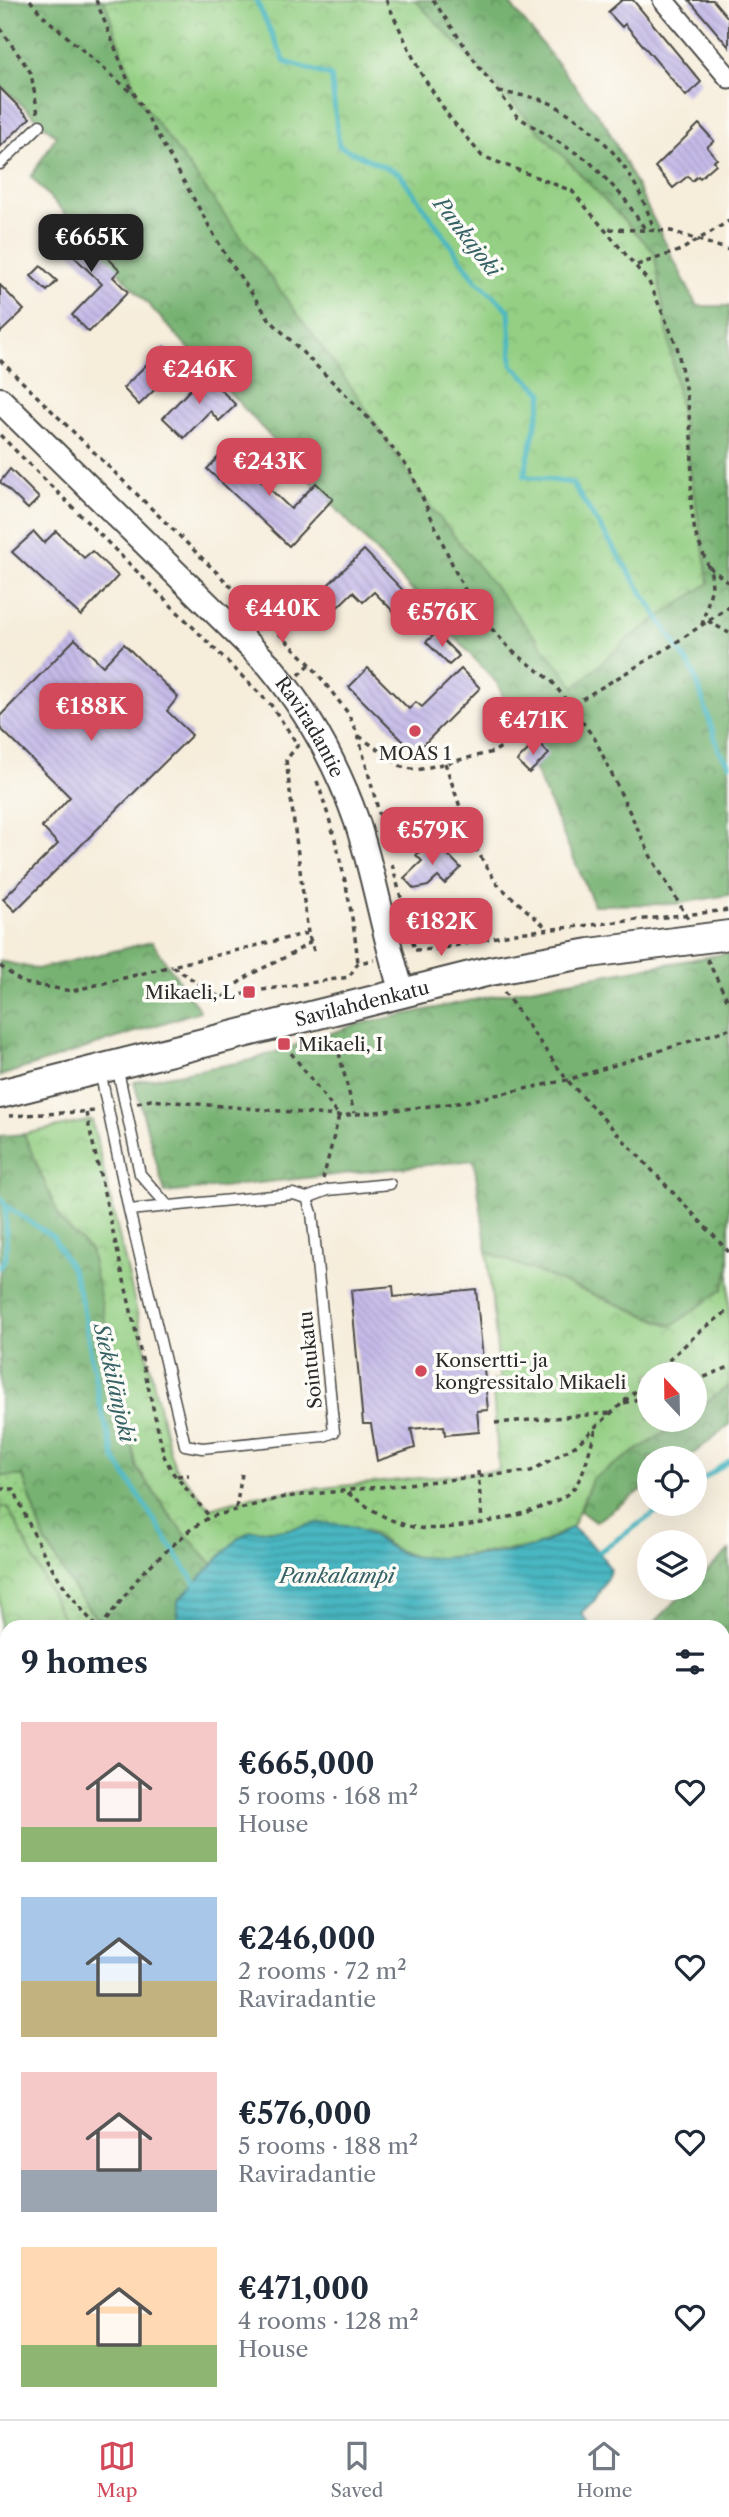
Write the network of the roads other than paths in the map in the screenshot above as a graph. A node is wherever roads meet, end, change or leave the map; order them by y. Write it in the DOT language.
graph roads {
  1 [pos="663,0"];
  2 [pos="729,78"];
  3 [pos="40,125"];
  4 [pos="0,164"];
  5 [pos="0,400"];
  6 [pos="729,935"];
  7 [pos="402,992"];
  8 [pos="108,1068"];
  9 [pos="0,1094"];
  10 [pos="390,1184"];
  11 [pos="307,1198"];
  12 [pos="168,1206"];
  13 [pos="129,1210"];
  1 -- 2 [label="street"];
  3 -- 4 [label="lane"];
  5 -- 7 [label="street, Raviradantie"];
  6 -- 7 [label="main road, Savilahdenkatu"];
  7 -- 8 [label="main road, Savilahdenkatu"];
  8 -- 9 [label="main road, Savilahdenkatu"];
  8 -- 12 [label="lane"];
  8 -- 13 [label="lane, Sointukatu"];
  10 -- 11 [label="lane"];
  11 -- 12 [label="lane"];
  11 -- 13 [label="lane, Sointukatu"];
  12 -- 13 [label="lane"];
}
